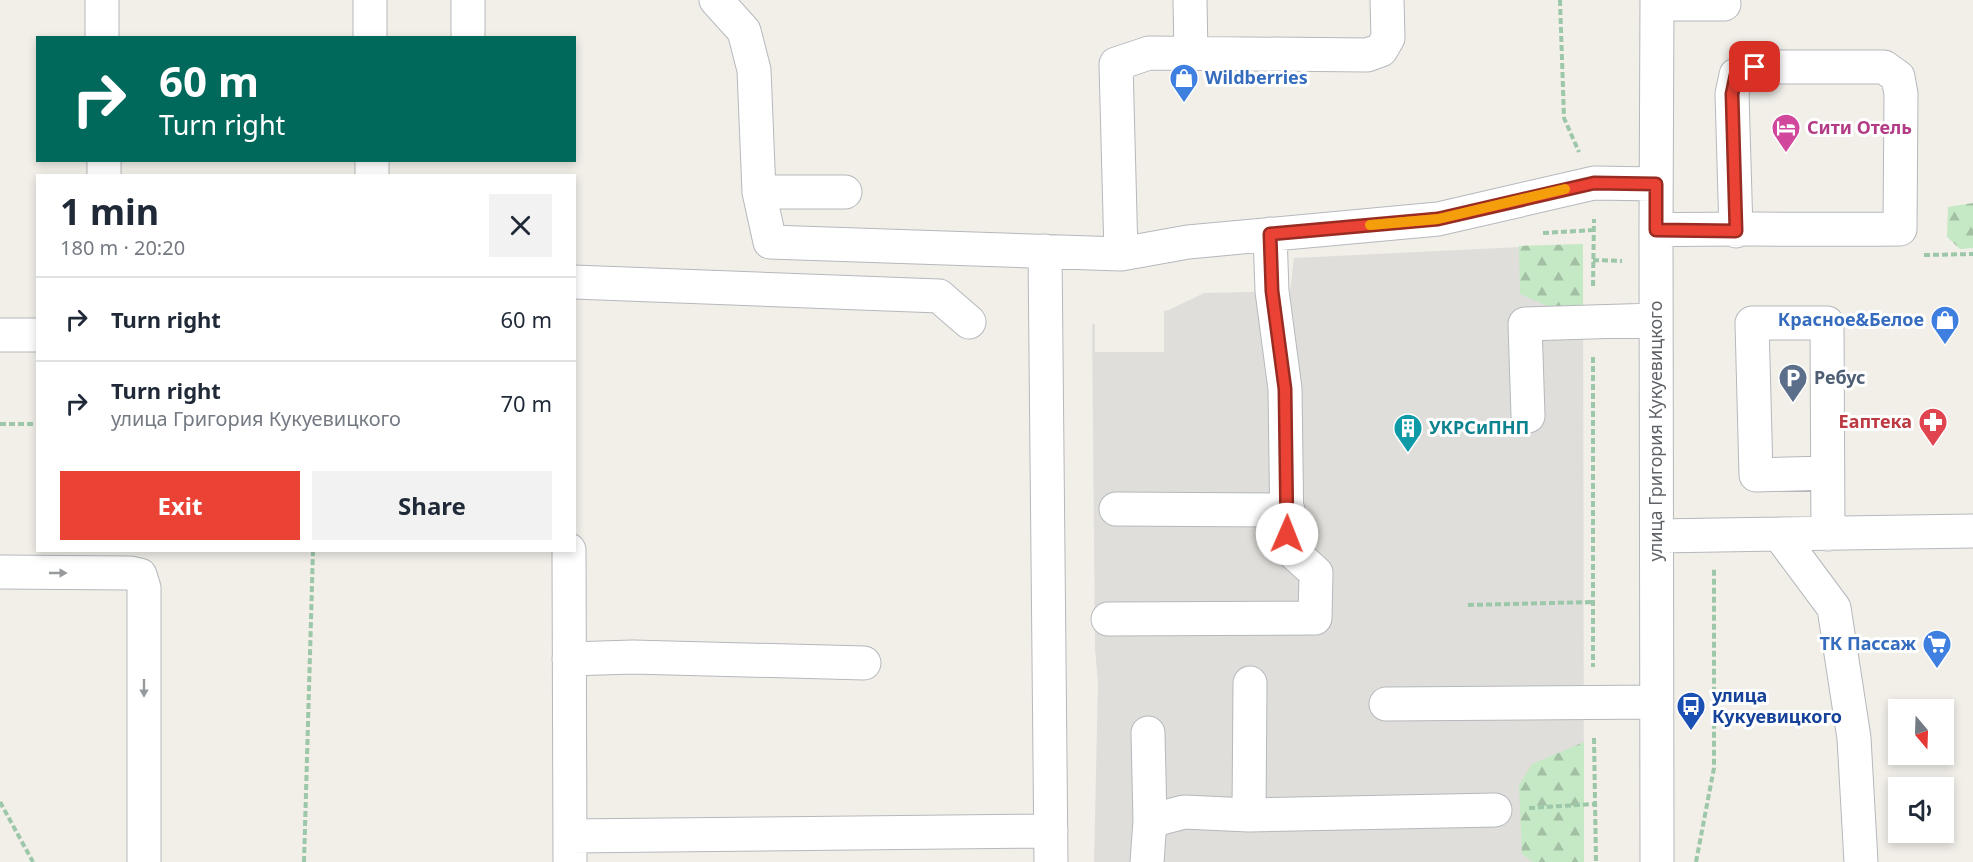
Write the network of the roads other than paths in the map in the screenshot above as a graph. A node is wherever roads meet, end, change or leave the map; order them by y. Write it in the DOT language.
graph roads {
  1 [pos="102,0"];
  2 [pos="370,0"];
  3 [pos="468,0"];
  4 [pos="716,0"];
  5 [pos="1190,0"];
  6 [pos="1387,0"];
  7 [pos="1657,2"];
  8 [pos="1724,4"];
  9 [pos="102,36"];
  10 [pos="370,36"];
  11 [pos="468,36"];
  12 [pos="1191,54"];
  13 [pos="1656,184"];
  14 [pos="759,192"];
  15 [pos="845,192"];
  16 [pos="1656,230"];
  17 [pos="1736,231"];
  18 [pos="1270,234"];
  19 [pos="1045,251"];
  20 [pos="1120,254"];
  21 [pos="576,282"];
  22 [pos="1656,320"];
  23 [pos="969,322"];
  24 [pos="0,335"];
  25 [pos="36,335"];
  26 [pos="1528,416"];
  27 [pos="1827,473"];
  28 [pos="1116,509"];
  29 [pos="1288,510"];
  30 [pos="1973,531"];
  31 [pos="1779,534"];
  32 [pos="1827,534"];
  33 [pos="1657,536"];
  34 [pos="569,552"];
  35 [pos="0,572"];
  36 [pos="1108,619"];
  37 [pos="569,659"];
  38 [pos="864,663"];
  39 [pos="1250,683"];
  40 [pos="1657,702"];
  41 [pos="1386,704"];
  42 [pos="1148,733"];
  43 [pos="1495,810"];
  44 [pos="1249,815"];
  45 [pos="1150,821"];
  46 [pos="1051,847"];
  47 [pos="570,849"];
  48 [pos="144,862"];
  49 [pos="1147,862"];
  50 [pos="1657,862"];
  51 [pos="1862,862"];
  1 -- 9 [label="street"];
  2 -- 10 [label="street"];
  3 -- 11 [label="street"];
  4 -- 14 [label="street"];
  5 -- 12 [label="street"];
  6 -- 12 [label="street"];
  7 -- 8 [label="street"];
  7 -- 13 [label="street, улица Григория Кукуевицкого"];
  12 -- 20 [label="street"];
  13 -- 16 [label="street, улица Григория Кукуевицкого"];
  13 -- 18 [label="street"];
  14 -- 15 [label="street"];
  14 -- 19 [label="street"];
  16 -- 17 [label="street"];
  16 -- 22 [label="street, улица Григория Кукуевицкого"];
  17 -- 17 [label="street"];
  18 -- 20 [label="street"];
  18 -- 29 [label="street"];
  19 -- 20 [label="street"];
  19 -- 46 [label="street"];
  21 -- 23 [label="street"];
  22 -- 26 [label="street"];
  22 -- 33 [label="street, улица Григория Кукуевицкого"];
  24 -- 25 [label="street"];
  27 -- 27 [label="street"];
  27 -- 32 [label="street"];
  28 -- 29 [label="street"];
  29 -- 36 [label="street"];
  30 -- 32 [label="street"];
  31 -- 32 [label="street"];
  31 -- 33 [label="street"];
  31 -- 51 [label="street"];
  33 -- 40 [label="street, улица Григория Кукуевицкого"];
  34 -- 37 [label="street"];
  35 -- 48 [label="street, one-way"];
  37 -- 38 [label="street"];
  37 -- 47 [label="street"];
  39 -- 44 [label="street"];
  40 -- 41 [label="street"];
  40 -- 50 [label="street, улица Григория Кукуевицкого"];
  42 -- 45 [label="street"];
  43 -- 44 [label="street"];
  44 -- 45 [label="street"];
  45 -- 49 [label="street"];
  46 -- 47 [label="street"];
}
